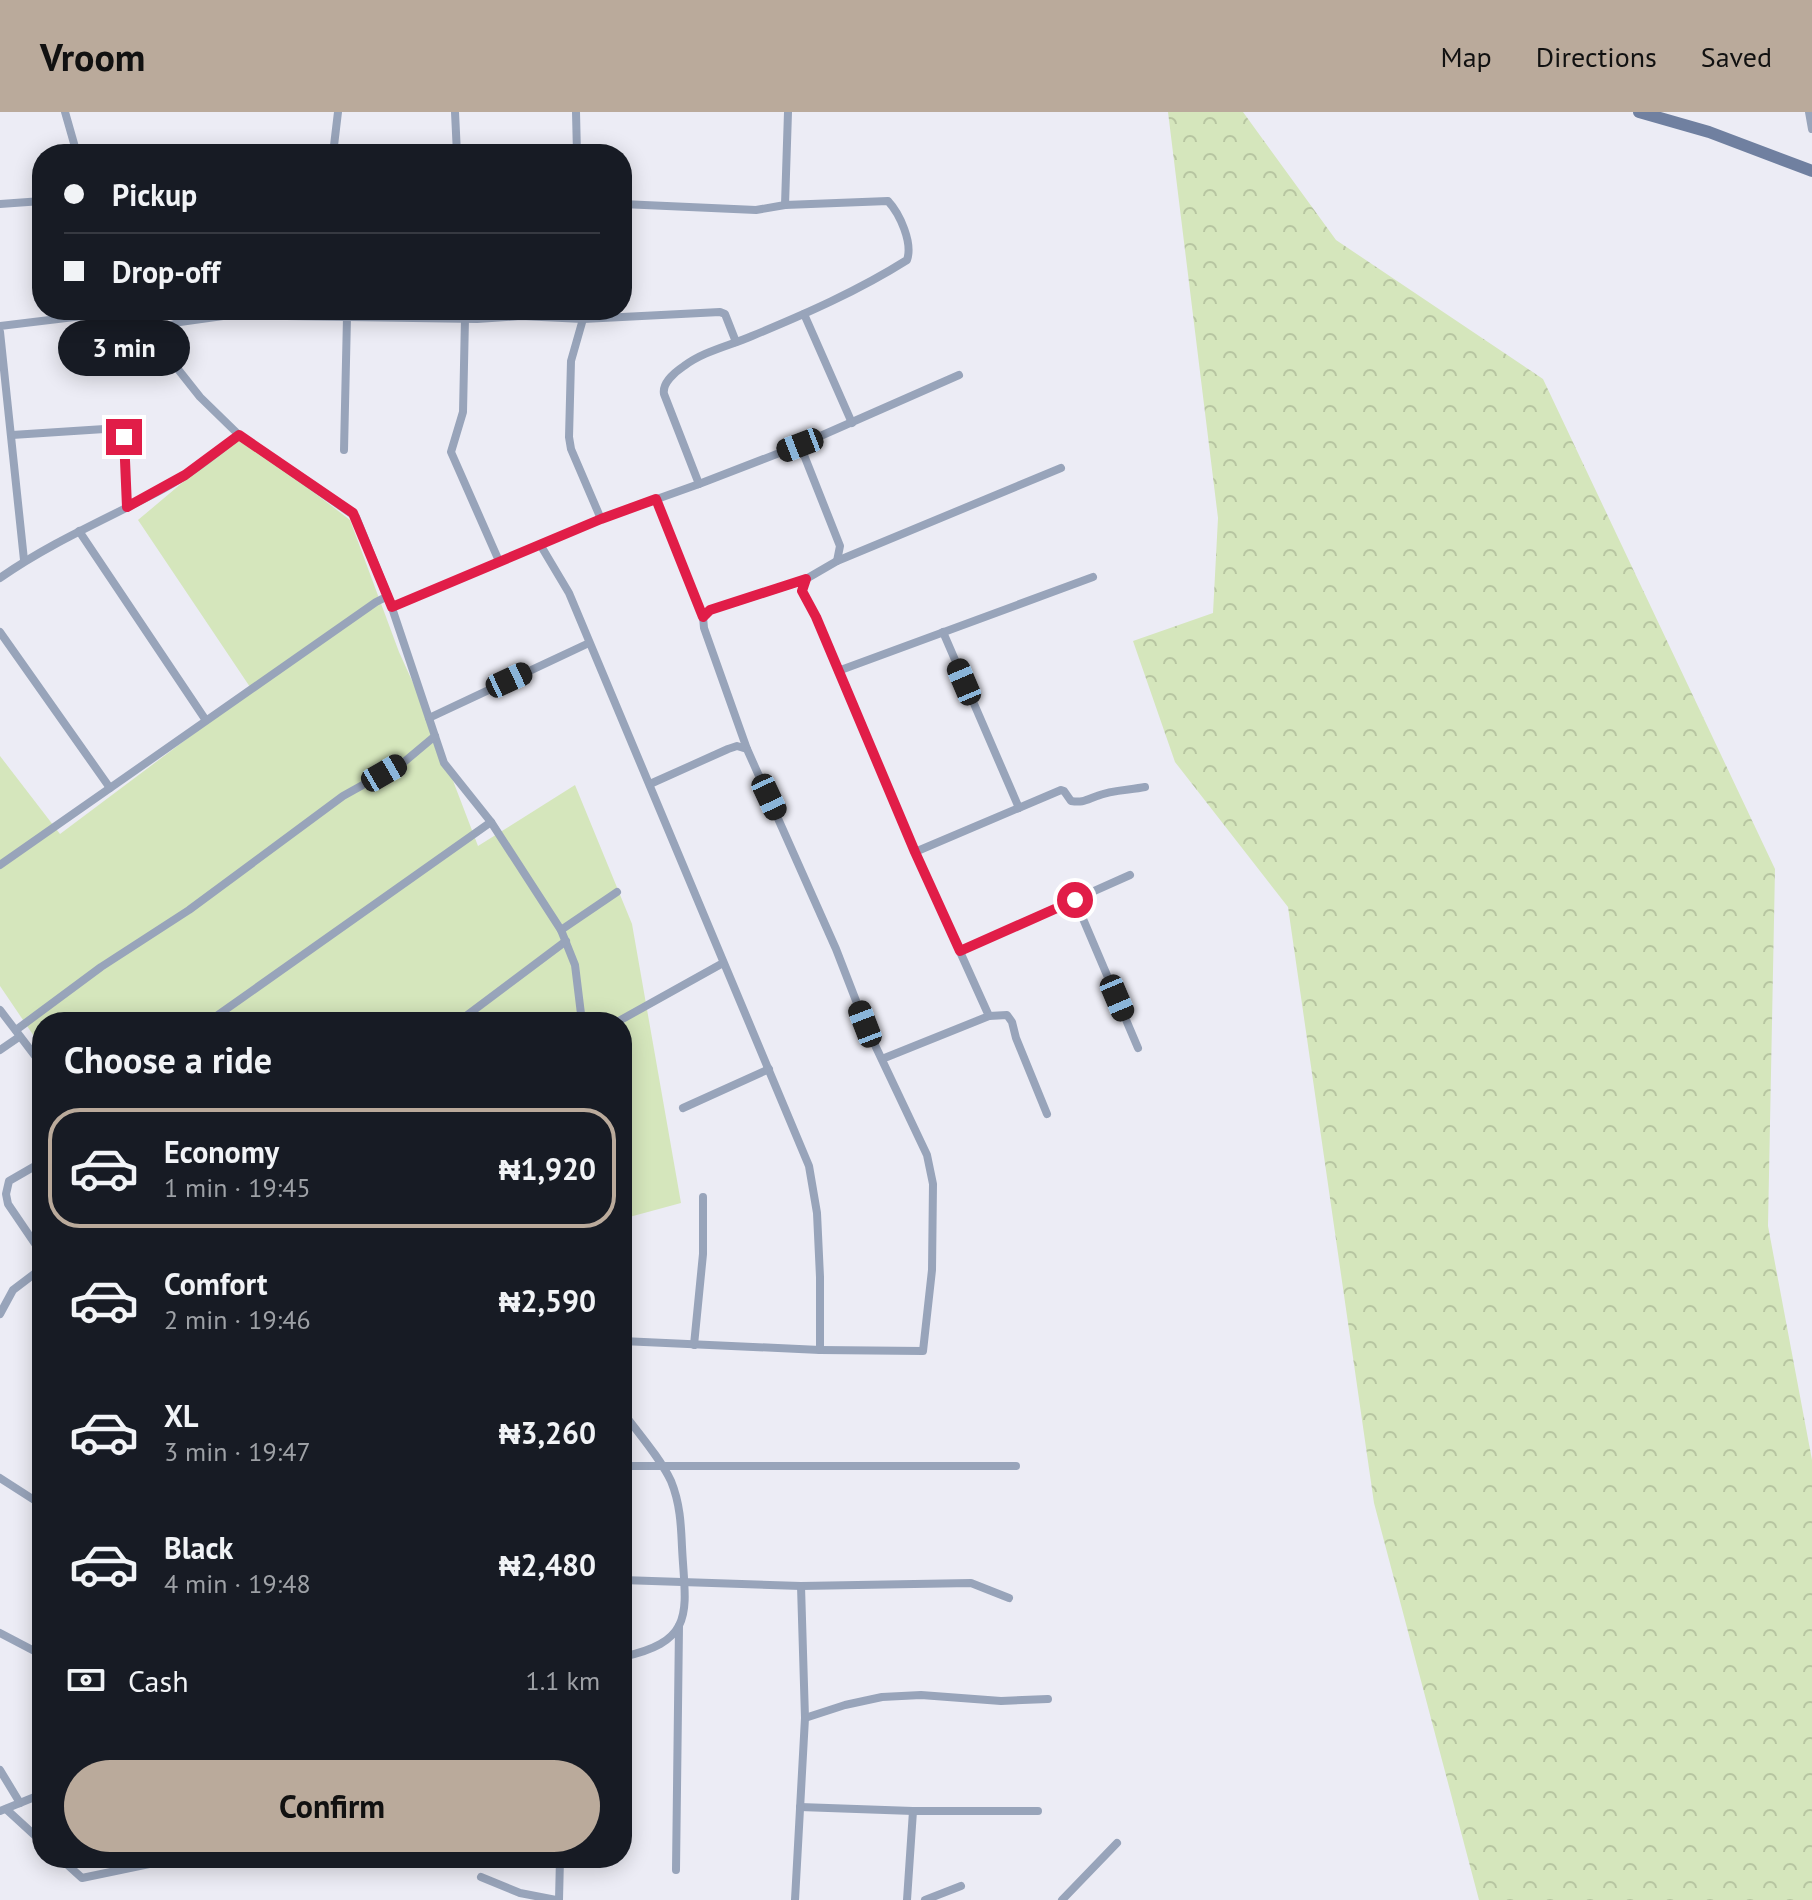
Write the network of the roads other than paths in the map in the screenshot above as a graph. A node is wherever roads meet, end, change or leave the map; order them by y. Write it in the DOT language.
graph roads {
  1 [pos="65,112"];
  2 [pos="338,112"];
  3 [pos="455,112"];
  4 [pos="576,112"];
  5 [pos="788,112"];
  6 [pos="1639,112"];
  7 [pos="1665,115"];
  8 [pos="74,144"];
  9 [pos="334,144"];
  10 [pos="457,144"];
  11 [pos="577,144"];
  12 [pos="1812,171"];
  13 [pos="32,202"];
  14 [pos="0,204"];
  15 [pos="632,204"];
  16 [pos="785,205"];
  17 [pos="804,314"];
  18 [pos="632,316"];
  19 [pos="58,320"];
  20 [pos="139,320"];
  21 [pos="191,320"];
  22 [pos="347,320"];
  23 [pos="465,320"];
  24 [pos="583,320"];
  25 [pos="0,329"];
  26 [pos="149,333"];
  27 [pos="736,342"];
  28 [pos="959,375"];
  29 [pos="852,423"];
  30 [pos="12,435"];
  31 [pos="239,435"];
  32 [pos="800,445"];
  33 [pos="344,450"];
  34 [pos="1061,468"];
  35 [pos="699,484"];
  36 [pos="656,499"];
  37 [pos="127,507"];
  38 [pos="601,519"];
  39 [pos="79,531"];
  40 [pos="541,546"];
  41 [pos="24,560"];
  42 [pos="499,561"];
  43 [pos="837,561"];
  44 [pos="1093,577"];
  45 [pos="0,578"];
  46 [pos="806,579"];
  47 [pos="388,596"];
  48 [pos="392,607"];
  49 [pos="703,617"];
  50 [pos="0,632"];
  51 [pos="943,632"];
  52 [pos="589,643"];
  53 [pos="838,671"];
  54 [pos="429,718"];
  55 [pos="205,719"];
  56 [pos="435,736"];
  57 [pos="747,749"];
  58 [pos="650,784"];
  59 [pos="1145,787"];
  60 [pos="110,788"];
  61 [pos="1019,808"];
  62 [pos="491,822"];
  63 [pos="915,852"];
  64 [pos="0,865"];
  65 [pos="1130,875"];
  66 [pos="617,892"];
  67 [pos="1075,900"];
  68 [pos="561,930"];
  69 [pos="566,941"];
  70 [pos="960,951"];
  71 [pos="723,963"];
  72 [pos="0,1010"];
  73 [pos="44,1012"];
  74 [pos="222,1012"];
  75 [pos="471,1012"];
  76 [pos="581,1012"];
  77 [pos="632,1014"];
  78 [pos="989,1016"];
  79 [pos="32,1022"];
  80 [pos="18,1033"];
  81 [pos="1138,1048"];
  82 [pos="0,1050"];
  83 [pos="32,1052"];
  84 [pos="882,1059"];
  85 [pos="769,1069"];
  86 [pos="683,1108"];
  87 [pos="1047,1114"];
  88 [pos="32,1168"];
  89 [pos="703,1197"];
  90 [pos="32,1239"];
  91 [pos="32,1276"];
  92 [pos="0,1314"];
  93 [pos="632,1342"];
  94 [pos="694,1345"];
  95 [pos="820,1350"];
  96 [pos="632,1425"];
  97 [pos="632,1466"];
  98 [pos="1016,1466"];
  99 [pos="662,1467"];
  100 [pos="0,1478"];
  101 [pos="32,1499"];
  102 [pos="632,1580"];
  103 [pos="685,1582"];
  104 [pos="801,1586"];
  105 [pos="1009,1598"];
  106 [pos="679,1625"];
  107 [pos="0,1633"];
  108 [pos="32,1650"];
  109 [pos="632,1655"];
  110 [pos="1048,1699"];
  111 [pos="805,1718"];
  112 [pos="0,1770"];
  113 [pos="32,1798"];
  114 [pos="20,1803"];
  115 [pos="800,1807"];
  116 [pos="3,1810"];
  117 [pos="913,1811"];
  118 [pos="1038,1811"];
  119 [pos="32,1834"];
  120 [pos="1117,1843"];
  121 [pos="71,1868"];
  122 [pos="130,1868"];
  123 [pos="559,1868"];
  124 [pos="676,1870"];
  125 [pos="481,1877"];
  126 [pos="961,1886"];
  127 [pos="557,1900"];
  128 [pos="795,1900"];
  129 [pos="907,1900"];
  130 [pos="925,1900"];
  131 [pos="1062,1900"];
  1 -- 8 [label="street"];
  2 -- 9 [label="street"];
  3 -- 10 [label="street"];
  4 -- 11 [label="street"];
  5 -- 16 [label="street"];
  6 -- 7 [label="main road"];
  7 -- 12 [label="main road"];
  13 -- 14 [label="street"];
  15 -- 16 [label="street"];
  16 -- 17 [label="street"];
  17 -- 27 [label="street"];
  17 -- 29 [label="street"];
  18 -- 27 [label="street"];
  19 -- 25 [label="street"];
  20 -- 26 [label="street"];
  21 -- 26 [label="street"];
  22 -- 33 [label="street"];
  23 -- 42 [label="street"];
  24 -- 38 [label="street"];
  25 -- 30 [label="street"];
  26 -- 31 [label="street"];
  27 -- 35 [label="street"];
  28 -- 29 [label="street"];
  29 -- 32 [label="street"];
  30 -- 37 [label="street"];
  30 -- 41 [label="street"];
  31 -- 37 [label="street"];
  31 -- 47 [label="street"];
  32 -- 35 [label="street"];
  32 -- 43 [label="street"];
  34 -- 43 [label="street"];
  35 -- 36 [label="street"];
  36 -- 38 [label="street"];
  36 -- 49 [label="street"];
  37 -- 39 [label="street"];
  38 -- 40 [label="street"];
  39 -- 41 [label="street"];
  39 -- 55 [label="street"];
  40 -- 42 [label="street"];
  40 -- 52 [label="street"];
  41 -- 45 [label="street"];
  42 -- 48 [label="street"];
  43 -- 46 [label="street"];
  44 -- 51 [label="street"];
  46 -- 49 [label="street"];
  46 -- 53 [label="street"];
  47 -- 48 [label="street"];
  47 -- 55 [label="street"];
  48 -- 54 [label="street"];
  49 -- 57 [label="street"];
  50 -- 60 [label="street"];
  51 -- 53 [label="street"];
  51 -- 61 [label="street"];
  52 -- 54 [label="street"];
  52 -- 58 [label="street"];
  53 -- 63 [label="street"];
  54 -- 56 [label="street"];
  55 -- 60 [label="street"];
  56 -- 62 [label="street"];
  56 -- 73 [label="street"];
  57 -- 58 [label="street"];
  57 -- 84 [label="street"];
  58 -- 71 [label="street"];
  59 -- 61 [label="street"];
  60 -- 64 [label="street"];
  61 -- 63 [label="street"];
  62 -- 68 [label="street"];
  62 -- 74 [label="street"];
  63 -- 70 [label="street"];
  65 -- 67 [label="street"];
  66 -- 68 [label="street"];
  67 -- 70 [label="street"];
  67 -- 81 [label="street"];
  68 -- 69 [label="street"];
  69 -- 75 [label="street"];
  69 -- 76 [label="street"];
  70 -- 78 [label="street"];
  71 -- 77 [label="street"];
  71 -- 85 [label="street"];
  72 -- 80 [label="street"];
  78 -- 84 [label="street"];
  78 -- 87 [label="street"];
  79 -- 80 [label="street"];
  80 -- 82 [label="street"];
  80 -- 83 [label="street"];
  84 -- 95 [label="street"];
  85 -- 86 [label="street"];
  85 -- 95 [label="street"];
  88 -- 90 [label="street"];
  89 -- 94 [label="street"];
  91 -- 92 [label="street"];
  93 -- 94 [label="street"];
  94 -- 95 [label="street"];
  96 -- 99 [label="street"];
  97 -- 99 [label="street"];
  98 -- 99 [label="street"];
  99 -- 103 [label="street"];
  100 -- 101 [label="street"];
  102 -- 103 [label="street"];
  103 -- 104 [label="street"];
  103 -- 106 [label="street"];
  104 -- 105 [label="street"];
  104 -- 111 [label="street"];
  106 -- 109 [label="street"];
  106 -- 124 [label="street"];
  107 -- 108 [label="street"];
  110 -- 111 [label="street"];
  111 -- 115 [label="street"];
  112 -- 114 [label="street"];
  113 -- 114 [label="street"];
  114 -- 116 [label="street"];
  115 -- 117 [label="street"];
  115 -- 128 [label="street"];
  116 -- 119 [label="street"];
  117 -- 118 [label="street"];
  117 -- 129 [label="street"];
  120 -- 131 [label="street"];
  121 -- 122 [label="street"];
  123 -- 127 [label="street"];
  125 -- 127 [label="street"];
  126 -- 130 [label="street"];
}
